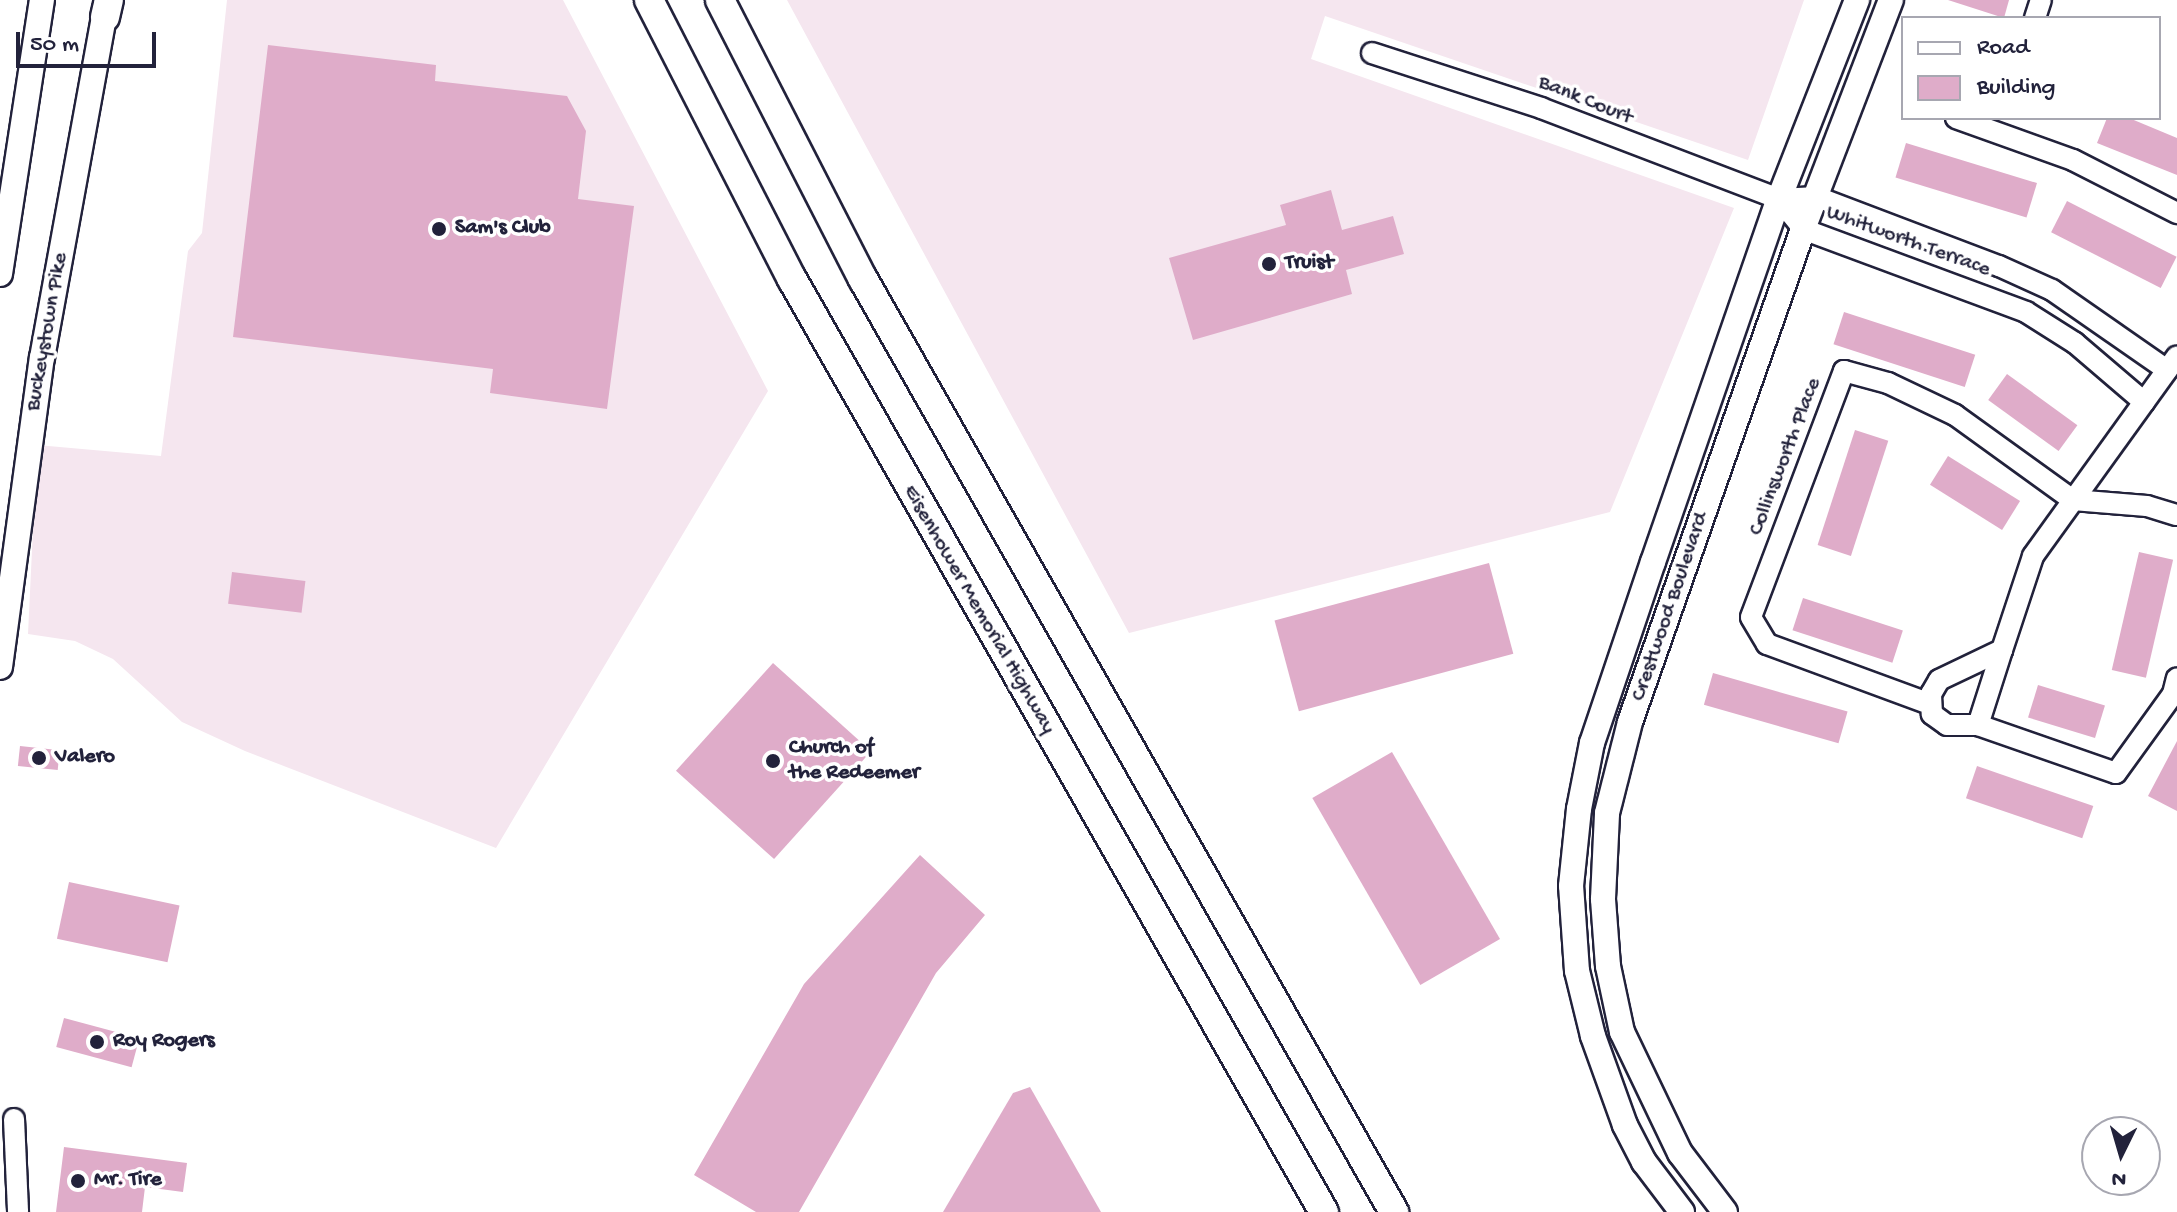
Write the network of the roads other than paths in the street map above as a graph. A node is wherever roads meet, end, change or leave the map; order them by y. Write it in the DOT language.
graph roads {
  1 [pos="42,0"];
  2 [pos="649,0"];
  3 [pos="720,0"];
  4 [pos="1857,0"];
  5 [pos="1891,0"];
  6 [pos="107,6"];
  7 [pos="1372,53"];
  8 [pos="1967,120"];
  9 [pos="1996,125"];
  10 [pos="1817,197"];
  11 [pos="1779,199"];
  12 [pos="2177,213"];
  13 [pos="1803,229"];
  14 [pos="0,274"];
  15 [pos="2172,363"];
  16 [pos="2144,402"];
  17 [pos="2073,500"];
  18 [pos="2177,515"];
  19 [pos="8,549"];
  20 [pos="5,587"];
  21 [pos="2002,650"];
  22 [pos="0,667"];
  23 [pos="2177,678"];
  24 [pos="1930,704"];
  25 [pos="1978,725"];
  26 [pos="14,1119"];
  27 [pos="18,1212"];
  28 [pos="1324,1212"];
  29 [pos="1394,1212"];
  30 [pos="1682,1212"];
  31 [pos="1725,1212"];
  1 -- 14 [label="main road"];
  2 -- 28 [label="highway, Eisenhower Memorial Highway"];
  3 -- 29 [label="highway"];
  4 -- 11 [label="main road, Crestwood Boulevard"];
  5 -- 10 [label="main road, Crestwood Boulevard"];
  6 -- 19 [label="main road, Buckeystown Pike"];
  7 -- 11 [label="street, Bank Court"];
  8 -- 9 [label="street"];
  9 -- 12 [label="street"];
  10 -- 11 [label="street, Whitworth Terrace"];
  10 -- 13 [label="main road, Crestwood Boulevard"];
  10 -- 15 [label="street, Whitworth Terrace"];
  11 -- 13 [label="street, Whitworth Terrace"];
  11 -- 30 [label="main road, Crestwood Boulevard"];
  13 -- 16 [label="street, Whitworth Terrace"];
  13 -- 31 [label="main road, Crestwood Boulevard"];
  15 -- 16 [label="street"];
  16 -- 17 [label="street"];
  17 -- 18 [label="street"];
  17 -- 21 [label="street"];
  17 -- 24 [label="street, Collinsworth Place"];
  19 -- 20 [label="main road, Buckeystown Pike"];
  20 -- 22 [label="main road, Buckeystown Pike"];
  21 -- 24 [label="street"];
  21 -- 25 [label="street"];
  23 -- 25 [label="street"];
  24 -- 25 [label="street"];
  26 -- 27 [label="street"];
}
